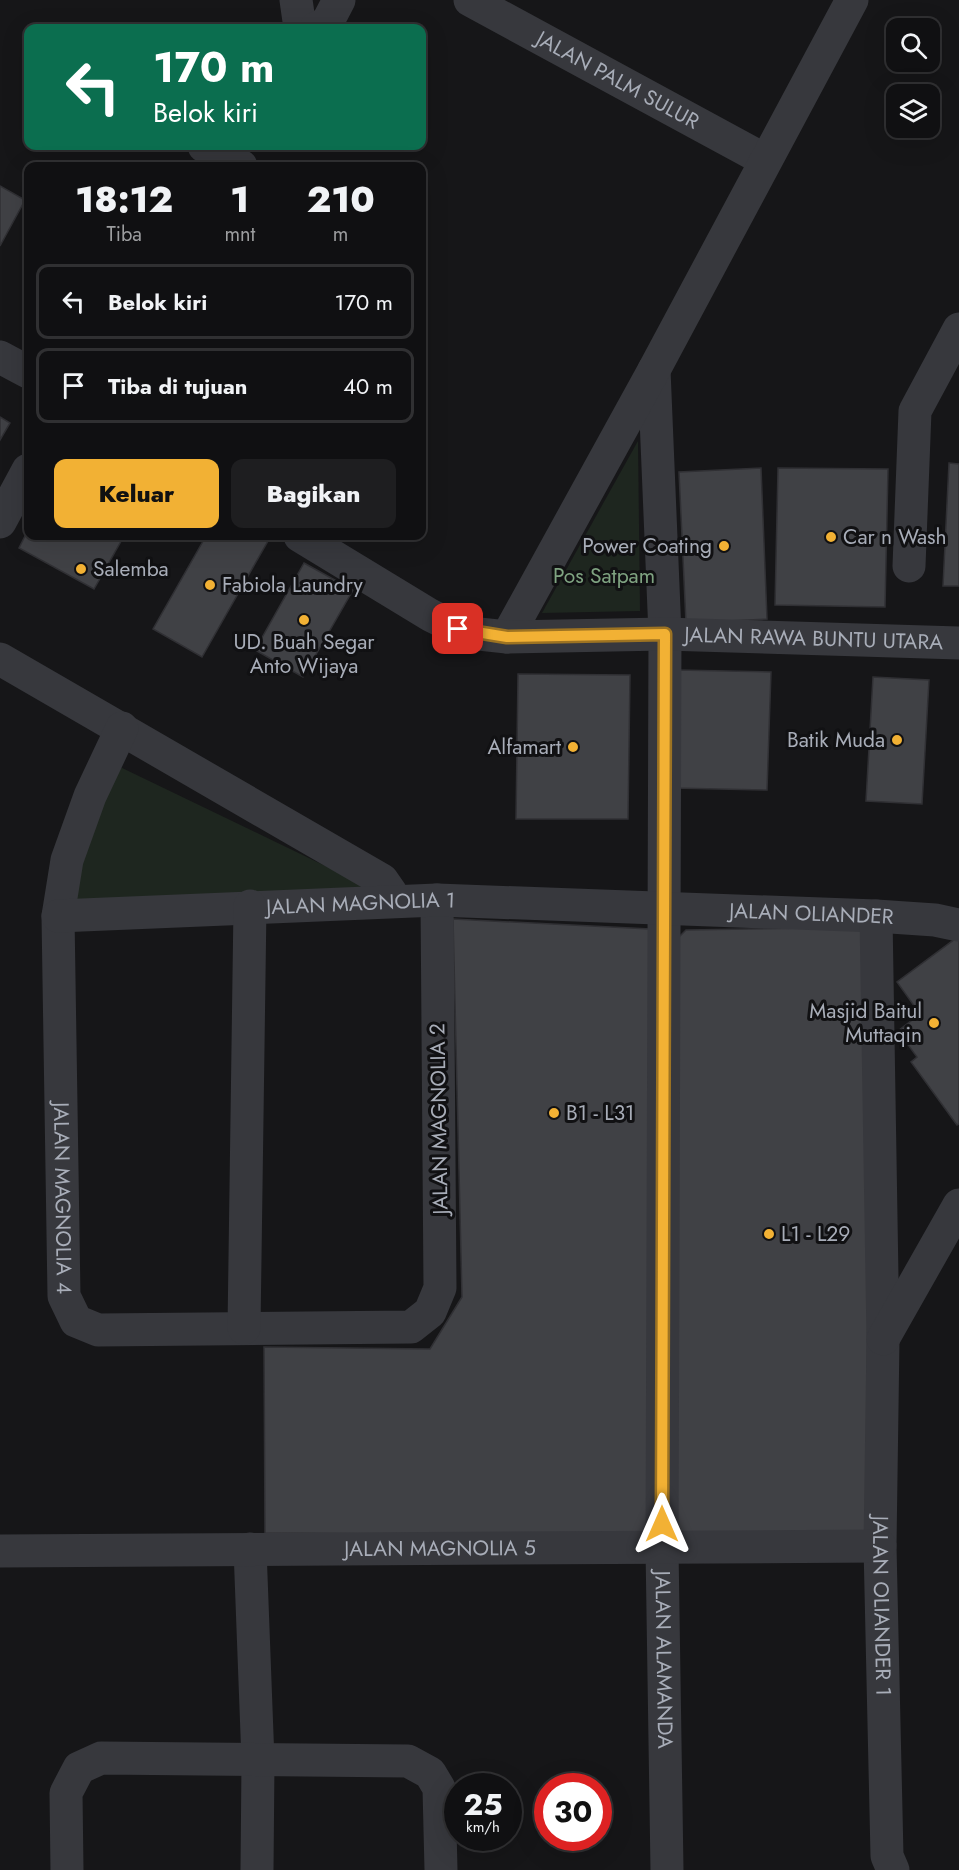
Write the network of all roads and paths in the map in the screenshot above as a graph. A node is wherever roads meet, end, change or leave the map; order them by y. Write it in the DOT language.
graph roads {
  1 [pos="296,0"];
  2 [pos="339,0"];
  3 [pos="470,0"];
  4 [pos="852,0"];
  5 [pos="299,24"];
  6 [pos="325,24"];
  7 [pos="216,150"];
  8 [pos="240,158"];
  9 [pos="765,160"];
  10 [pos="959,329"];
  11 [pos="0,357"];
  12 [pos="24,370"];
  13 [pos="654,370"];
  14 [pos="959,388"];
  15 [pos="926,391"];
  16 [pos="24,477"];
  17 [pos="0,522"];
  18 [pos="307,540"];
  19 [pos="909,566"];
  20 [pos="665,634"];
  21 [pos="507,637"];
  22 [pos="959,644"];
  23 [pos="0,659"];
  24 [pos="122,728"];
  25 [pos="437,900"];
  26 [pos="392,901"];
  27 [pos="250,906"];
  28 [pos="663,909"];
  29 [pos="58,916"];
  30 [pos="876,916"];
  31 [pos="959,925"];
  32 [pos="959,1205"];
  33 [pos="411,1327"];
  34 [pos="244,1328"];
  35 [pos="883,1339"];
  36 [pos="880,1546"];
  37 [pos="662,1548"];
  38 [pos="250,1550"];
  39 [pos="0,1551"];
  40 [pos="258,1761"];
  41 [pos="67,1870"];
  42 [pos="257,1870"];
  43 [pos="441,1870"];
  44 [pos="667,1870"];
  45 [pos="893,1870"];
  1 -- 5 [label="street"];
  2 -- 6 [label="street"];
  3 -- 9 [label="street, JALAN PALM SULUR"];
  4 -- 9 [label="street"];
  7 -- 8 [label="street"];
  9 -- 13 [label="street"];
  10 -- 15 [label="street"];
  11 -- 12 [label="street"];
  13 -- 20 [label="street, JALAN ALAMANDA"];
  13 -- 21 [label="street"];
  14 -- 15 [label="street"];
  15 -- 19 [label="street"];
  16 -- 17 [label="street"];
  18 -- 21 [label="street, JALAN RAWA BUNTU UTARA"];
  20 -- 21 [label="street, JALAN RAWA BUNTU UTARA"];
  20 -- 22 [label="street, JALAN RAWA BUNTU UTARA"];
  20 -- 28 [label="street, JALAN ALAMANDA"];
  23 -- 24 [label="street"];
  24 -- 26 [label="street"];
  24 -- 29 [label="street, JALAN MAGNOLIA 4"];
  25 -- 26 [label="street, JALAN MAGNOLIA 1"];
  25 -- 28 [label="street, JALAN MAGNOLIA 1"];
  25 -- 33 [label="street, JALAN MAGNOLIA 2"];
  26 -- 27 [label="street, JALAN MAGNOLIA 1"];
  27 -- 29 [label="street, JALAN MAGNOLIA 1"];
  27 -- 34 [label="street"];
  28 -- 30 [label="street, JALAN OLIANDER"];
  28 -- 37 [label="street, JALAN ALAMANDA"];
  29 -- 34 [label="street, JALAN MAGNOLIA 4"];
  30 -- 31 [label="street, JALAN OLIANDER"];
  30 -- 35 [label="street, JALAN OLIANDER 1"];
  32 -- 35 [label="street, JALAN OLIANDER 1"];
  33 -- 34 [label="street, JALAN MAGNOLIA 4"];
  35 -- 36 [label="street, JALAN OLIANDER 1"];
  36 -- 37 [label="street, JALAN MAGNOLIA 5"];
  36 -- 45 [label="street, JALAN OLIANDER 1"];
  37 -- 38 [label="street, JALAN MAGNOLIA 5"];
  37 -- 44 [label="street, JALAN ALAMANDA"];
  38 -- 39 [label="street, JALAN MAGNOLIA 5"];
  38 -- 40 [label="street"];
  40 -- 41 [label="street"];
  40 -- 42 [label="street"];
  40 -- 43 [label="street"];
}
